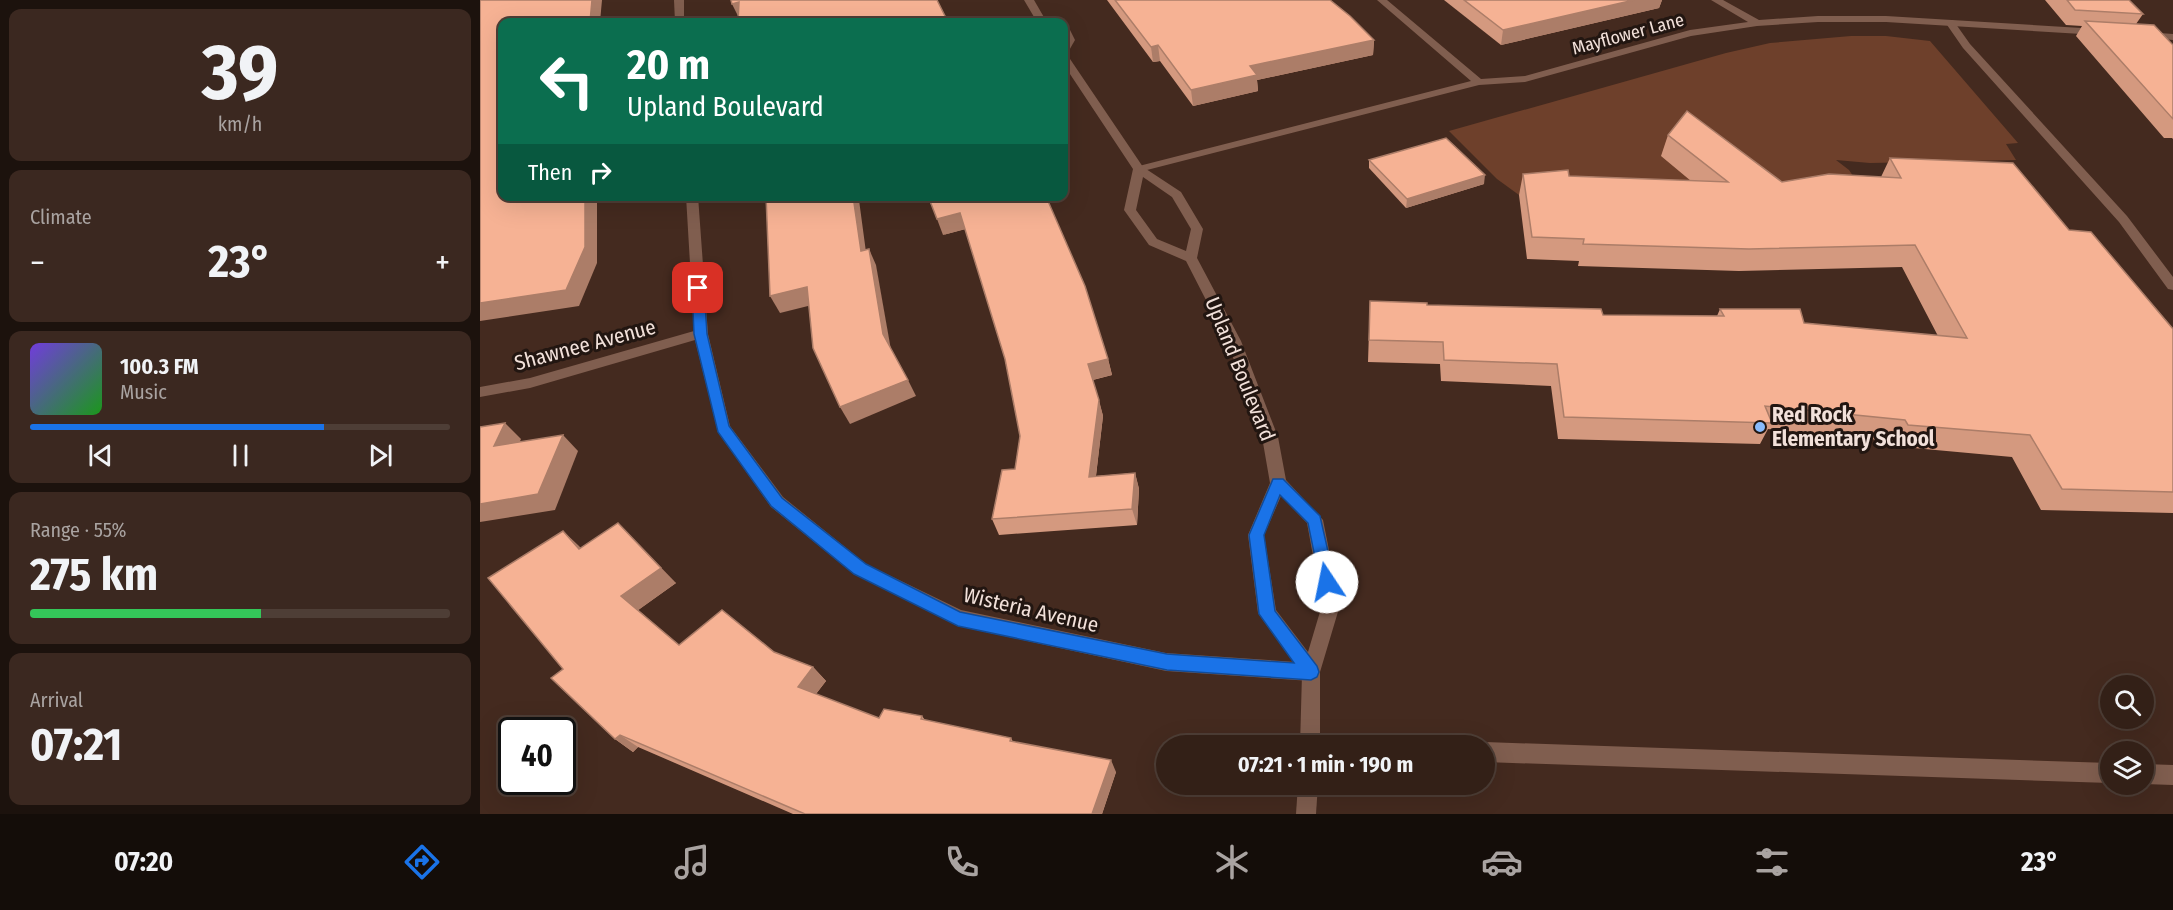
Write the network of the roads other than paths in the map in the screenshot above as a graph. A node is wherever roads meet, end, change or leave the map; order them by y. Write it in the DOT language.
graph roads {
  1 [pos="679,0"];
  2 [pos="1029,0"];
  3 [pos="1382,0"];
  4 [pos="1716,0"];
  5 [pos="680,18"];
  6 [pos="1040,18"];
  7 [pos="1950,22"];
  8 [pos="1757,23"];
  9 [pos="2114,33"];
  10 [pos="2138,35"];
  11 [pos="2173,37"];
  12 [pos="1068,64"];
  13 [pos="1479,82"];
  14 [pos="1139,169"];
  15 [pos="692,201"];
  16 [pos="1191,258"];
  17 [pos="2173,286"];
  18 [pos="701,334"];
  19 [pos="480,392"];
  20 [pos="1278,483"];
  21 [pos="1311,672"];
  22 [pos="1310,735"];
  23 [pos="1495,752"];
  24 [pos="2100,773"];
  25 [pos="2154,774"];
  26 [pos="2173,775"];
  27 [pos="1307,795"];
  28 [pos="1306,814"];
  1 -- 5 [label="street"];
  2 -- 6 [label="street"];
  3 -- 13 [label="street"];
  4 -- 8 [label="street"];
  7 -- 8 [label="street, Mayflower Lane"];
  7 -- 9 [label="street, Mayflower Lane"];
  7 -- 17 [label="street"];
  8 -- 13 [label="street, Mayflower Lane"];
  10 -- 11 [label="street"];
  12 -- 14 [label="street"];
  13 -- 14 [label="street, Mayflower Lane"];
  14 -- 16 [label="street"];
  14 -- 16 [label="street"];
  15 -- 18 [label="street, Wisteria Avenue"];
  16 -- 20 [label="street, Upland Boulevard"];
  18 -- 19 [label="street, Shawnee Avenue"];
  18 -- 21 [label="street, Wisteria Avenue"];
  20 -- 21 [label="street"];
  20 -- 21 [label="street"];
  21 -- 22 [label="street"];
  23 -- 24 [label="street"];
  25 -- 26 [label="street"];
  27 -- 28 [label="street"];
}
